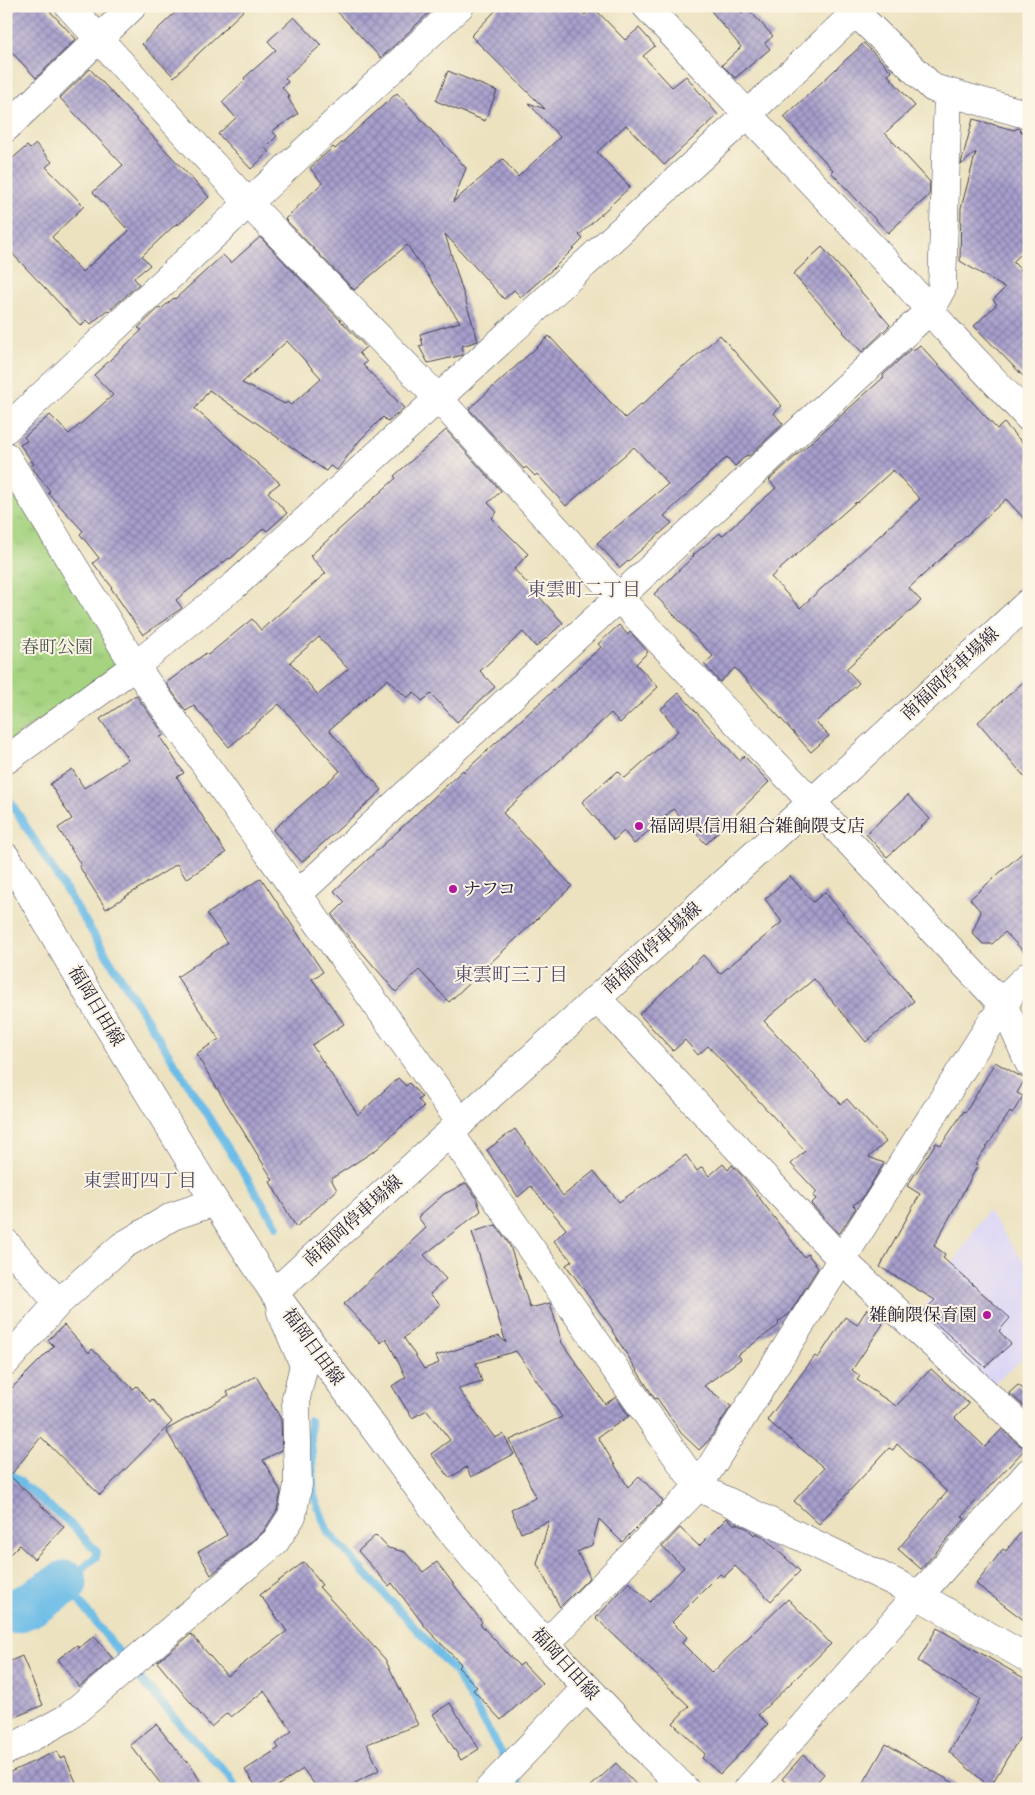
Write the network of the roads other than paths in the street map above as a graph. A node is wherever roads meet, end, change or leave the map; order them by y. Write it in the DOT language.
graph roads {
  1 [pos="69,6"];
  2 [pos="133,6"];
  3 [pos="460,6"];
  4 [pos="646,6"];
  5 [pos="852,10"];
  6 [pos="99,39"];
  7 [pos="948,92"];
  8 [pos="747,115"];
  9 [pos="1029,116"];
  10 [pos="6,128"];
  11 [pos="248,203"];
  12 [pos="930,310"];
  13 [pos="439,399"];
  14 [pos="1029,418"];
  15 [pos="6,428"];
  16 [pos="6,456"];
  17 [pos="619,598"];
  18 [pos="1029,602"];
  19 [pos="135,666"];
  20 [pos="6,760"];
  21 [pos="812,802"];
  22 [pos="6,857"];
  23 [pos="298,894"];
  24 [pos="1029,975"];
  25 [pos="596,999"];
  26 [pos="1004,1006"];
  27 [pos="1029,1063"];
  28 [pos="455,1128"];
  29 [pos="215,1202"];
  30 [pos="6,1243"];
  31 [pos="842,1260"];
  32 [pos="274,1293"];
  33 [pos="58,1303"];
  34 [pos="6,1362"];
  35 [pos="1029,1433"];
  36 [pos="1029,1472"];
  37 [pos="698,1487"];
  38 [pos="917,1596"];
  39 [pos="546,1644"];
  40 [pos="1029,1659"];
  41 [pos="586,1688"];
  42 [pos="6,1751"];
  43 [pos="489,1789"];
  44 [pos="685,1789"];
  45 [pos="748,1789"];
  1 -- 6 [label="street"];
  2 -- 6 [label="street"];
  3 -- 11 [label="street"];
  4 -- 8 [label="street"];
  5 -- 7 [label="street"];
  5 -- 8 [label="street"];
  6 -- 10 [label="street"];
  6 -- 11 [label="street"];
  7 -- 9 [label="street"];
  7 -- 12 [label="street"];
  8 -- 12 [label="street"];
  8 -- 13 [label="street"];
  11 -- 13 [label="street"];
  11 -- 15 [label="street"];
  12 -- 14 [label="street"];
  12 -- 17 [label="street"];
  13 -- 17 [label="street"];
  13 -- 19 [label="street"];
  16 -- 19 [label="street"];
  17 -- 21 [label="street"];
  17 -- 23 [label="street"];
  18 -- 21 [label="street, 南福岡停車場線"];
  19 -- 20 [label="street"];
  19 -- 23 [label="street"];
  21 -- 25 [label="street, 南福岡停車場線"];
  21 -- 26 [label="street"];
  22 -- 29 [label="street, 福岡日田線"];
  23 -- 28 [label="street"];
  24 -- 26 [label="street"];
  25 -- 28 [label="street, 南福岡停車場線"];
  25 -- 31 [label="street"];
  26 -- 27 [label="street"];
  26 -- 31 [label="street"];
  28 -- 32 [label="street, 南福岡停車場線"];
  28 -- 37 [label="street"];
  29 -- 32 [label="street, 福岡日田線"];
  29 -- 33 [label="street"];
  30 -- 33 [label="street"];
  31 -- 35 [label="street"];
  31 -- 37 [label="street"];
  32 -- 39 [label="street, 福岡日田線"];
  32 -- 42 [label="street"];
  33 -- 34 [label="street"];
  36 -- 38 [label="street"];
  37 -- 38 [label="street"];
  37 -- 39 [label="street"];
  38 -- 40 [label="street"];
  38 -- 45 [label="street"];
  39 -- 41 [label="street, 福岡日田線"];
  41 -- 43 [label="street"];
  41 -- 44 [label="street, 福岡日田線"];
}
